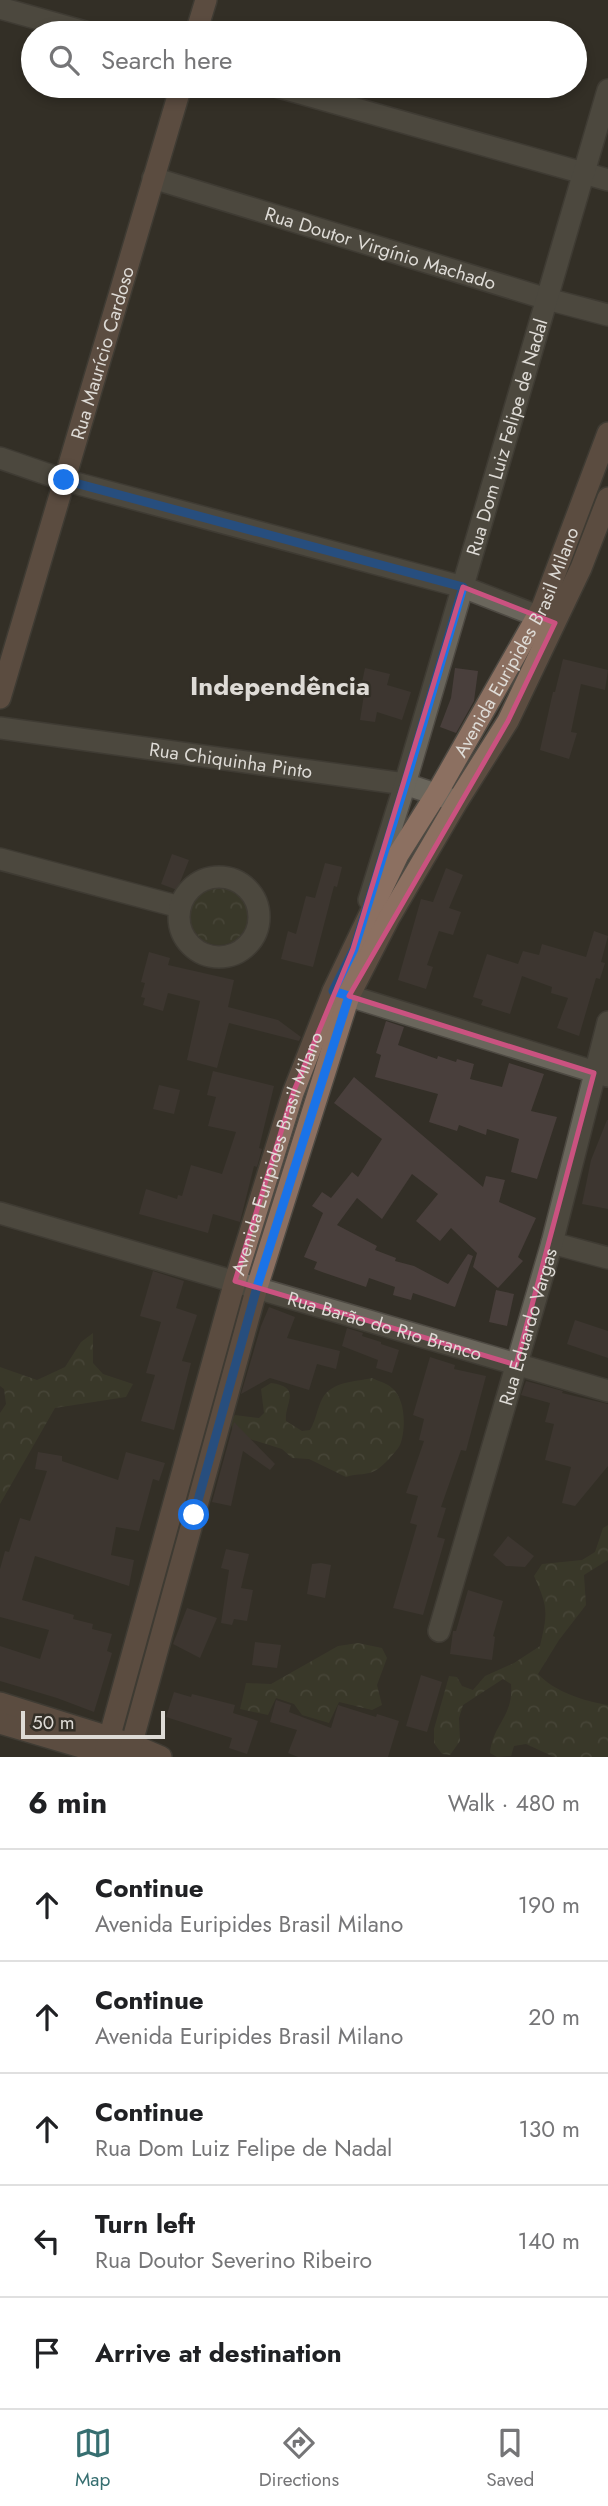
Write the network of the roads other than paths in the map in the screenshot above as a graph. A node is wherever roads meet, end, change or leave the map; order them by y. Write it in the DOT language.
graph roads {
  1 [pos="205,0"];
  2 [pos="0,8"];
  3 [pos="46,21"];
  4 [pos="199,21"];
  5 [pos="608,90"];
  6 [pos="177,98"];
  7 [pos="318,98"];
  8 [pos="584,173"];
  9 [pos="153,178"];
  10 [pos="608,180"];
  11 [pos="547,299"];
  12 [pos="608,315"];
  13 [pos="608,433"];
  14 [pos="0,458"];
  15 [pos="64,480"];
  16 [pos="608,498"];
  17 [pos="463,587"];
  18 [pos="546,619"];
  19 [pos="0,698"];
  20 [pos="0,728"];
  21 [pos="405,784"];
  22 [pos="437,793"];
  23 [pos="457,802"];
  24 [pos="398,855"];
  25 [pos="0,859"];
  26 [pos="418,870"];
  27 [pos="180,907"];
  28 [pos="354,949"];
  29 [pos="341,993"];
  30 [pos="608,1022"];
  31 [pos="601,1074"];
  32 [pos="0,1213"];
  33 [pos="552,1243"];
  34 [pos="608,1258"];
  35 [pos="235,1281"];
  36 [pos="257,1287"];
  37 [pos="516,1365"];
  38 [pos="608,1391"];
  39 [pos="172,1510"];
  40 [pos="194,1515"];
  41 [pos="439,1631"];
  42 [pos="0,1703"];
  43 [pos="0,1723"];
  44 [pos="106,1749"];
  45 [pos="139,1754"];
  1 -- 4 [label="main road"];
  2 -- 3 [label="street"];
  5 -- 8 [label="street, Rua Dom Luiz Felipe de Nadal"];
  6 -- 9 [label="main road, Rua Maurício Cardoso"];
  7 -- 8 [label="street"];
  8 -- 10 [label="street"];
  8 -- 11 [label="street, Rua Dom Luiz Felipe de Nadal"];
  9 -- 11 [label="street, Rua Doutor Virgínio Machado"];
  9 -- 15 [label="main road, Rua Maurício Cardoso"];
  11 -- 12 [label="street, Rua Doutor Virgínio Machado"];
  11 -- 17 [label="street, Rua Dom Luiz Felipe de Nadal"];
  13 -- 18 [label="main road, Avenida Euripides Brasil Milano"];
  14 -- 15 [label="street"];
  15 -- 17 [label="street"];
  15 -- 19 [label="main road, Rua Maurício Cardoso"];
  16 -- 18 [label="main road, Avenida Euripides Brasil Milano"];
  17 -- 18 [label="street"];
  17 -- 21 [label="street, Rua Dom Luiz Felipe de Nadal"];
  18 -- 22 [label="main road, Avenida Euripides Brasil Milano"];
  18 -- 23 [label="main road, Avenida Euripides Brasil Milano"];
  20 -- 21 [label="street, Rua Chiquinha Pinto"];
  21 -- 22 [label="street, Rua Chiquinha Pinto"];
  21 -- 24 [label="street, Rua Dom Luiz Felipe de Nadal"];
  21 -- 28 [label="street, Rua Dom Luiz Felipe de Nadal"];
  22 -- 23 [label="street, Rua Chiquinha Pinto"];
  22 -- 24 [label="main road, Avenida Euripides Brasil Milano"];
  23 -- 26 [label="main road, Avenida Euripides Brasil Milano"];
  24 -- 26 [label="street"];
  24 -- 28 [label="main road, Avenida Euripides Brasil Milano"];
  25 -- 27 [label="street"];
  26 -- 29 [label="main road, Avenida Euripides Brasil Milano"];
  28 -- 29 [label="main road, Avenida Euripides Brasil Milano"];
  29 -- 31 [label="street"];
  29 -- 35 [label="main road, Avenida Euripides Brasil Milano"];
  29 -- 36 [label="main road, Avenida Euripides Brasil Milano"];
  30 -- 31 [label="street, Rua Eduardo Vargas"];
  31 -- 33 [label="street, Rua Eduardo Vargas"];
  32 -- 35 [label="street, Rua Barão do Rio Branco"];
  33 -- 34 [label="street"];
  33 -- 37 [label="street, Rua Eduardo Vargas"];
  35 -- 36 [label="street, Rua Barão do Rio Branco"];
  35 -- 39 [label="main road, Avenida Euripides Brasil Milano"];
  36 -- 37 [label="street, Rua Barão do Rio Branco"];
  36 -- 40 [label="main road, Avenida Euripides Brasil Milano"];
  37 -- 38 [label="street, Rua Barão do Rio Branco"];
  37 -- 41 [label="street, Rua Eduardo Vargas"];
  39 -- 40 [label="main road"];
  39 -- 44 [label="main road, Avenida Euripides Brasil Milano"];
  40 -- 45 [label="main road, Avenida Euripides Brasil Milano"];
  42 -- 44 [label="main road"];
  43 -- 44 [label="main road"];
  44 -- 45 [label="main road"];
}
